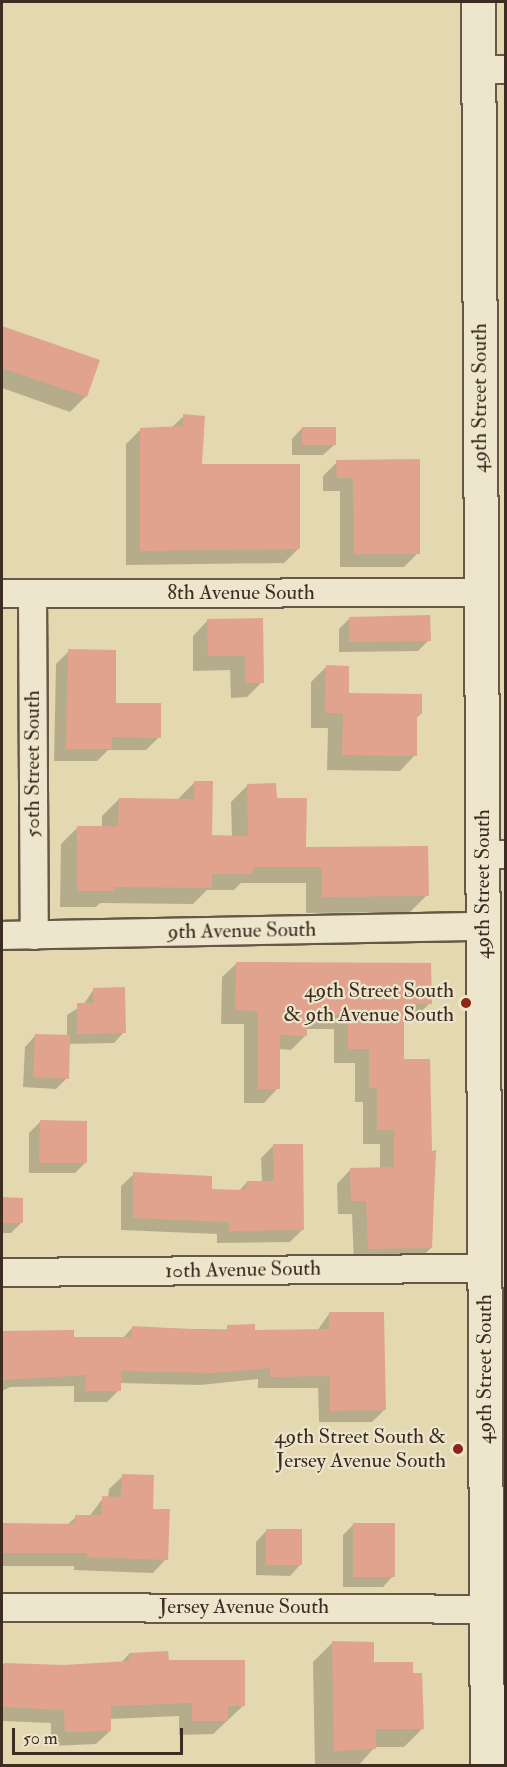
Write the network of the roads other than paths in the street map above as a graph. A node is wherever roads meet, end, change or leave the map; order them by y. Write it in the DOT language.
graph roads {
  1 [pos="478,2"];
  2 [pos="492,69"];
  3 [pos="481,592"];
  4 [pos="2,593"];
  5 [pos="32,593"];
  6 [pos="494,854"];
  7 [pos="483,926"];
  8 [pos="34,934"];
  9 [pos="2,935"];
  10 [pos="495,1162"];
  11 [pos="485,1268"];
  12 [pos="2,1272"];
  13 [pos="496,1480"];
  14 [pos="2,1607"];
  15 [pos="487,1609"];
  16 [pos="487,1766"];
  1 -- 2 [label="main road, 49th Street South"];
  2 -- 3 [label="main road, 49th Street South"];
  3 -- 5 [label="street, 8th Avenue South"];
  3 -- 6 [label="main road, 49th Street South"];
  4 -- 5 [label="street, 8th Avenue South"];
  5 -- 8 [label="street, 50th Street South"];
  6 -- 7 [label="main road, 49th Street South"];
  7 -- 8 [label="street, 9th Avenue South"];
  7 -- 10 [label="main road, 49th Street South"];
  8 -- 9 [label="street, 9th Avenue South"];
  10 -- 11 [label="main road, 49th Street South"];
  11 -- 12 [label="street, 10th Avenue South"];
  11 -- 13 [label="main road, 49th Street South"];
  13 -- 15 [label="main road, 49th Street South"];
  14 -- 15 [label="street, Jersey Avenue South"];
  15 -- 16 [label="main road, 49th Street South"];
}
